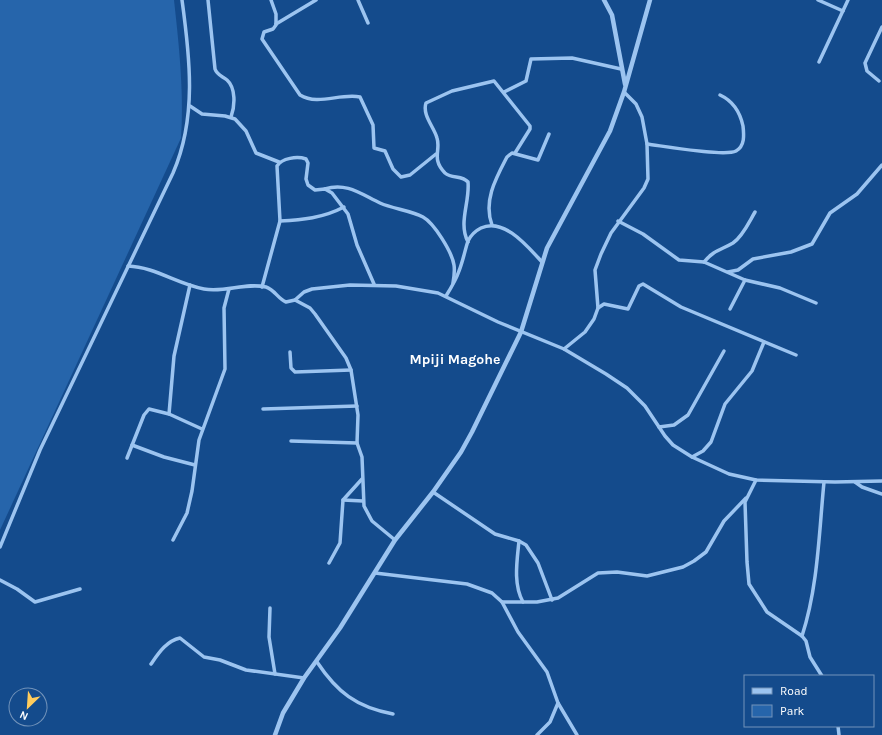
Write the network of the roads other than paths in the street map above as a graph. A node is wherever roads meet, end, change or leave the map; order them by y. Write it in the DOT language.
graph roads {
  1 [pos="182,0"];
  2 [pos="208,0"];
  3 [pos="271,0"];
  4 [pos="316,0"];
  5 [pos="358,0"];
  6 [pos="604,0"];
  7 [pos="650,0"];
  8 [pos="818,0"];
  9 [pos="848,0"];
  10 [pos="843,11"];
  11 [pos="368,24"];
  12 [pos="276,25"];
  13 [pos="882,27"];
  14 [pos="819,62"];
  15 [pos="621,69"];
  16 [pos="879,81"];
  17 [pos="625,86"];
  18 [pos="504,92"];
  19 [pos="624,92"];
  20 [pos="720,95"];
  21 [pos="190,106"];
  22 [pos="232,117"];
  23 [pos="549,134"];
  24 [pos="647,144"];
  25 [pos="515,153"];
  26 [pos="713,153"];
  27 [pos="436,154"];
  28 [pos="709,158"];
  29 [pos="279,162"];
  30 [pos="882,164"];
  31 [pos="325,189"];
  32 [pos="344,207"];
  33 [pos="755,212"];
  34 [pos="280,221"];
  35 [pos="618,221"];
  36 [pos="492,225"];
  37 [pos="468,242"];
  38 [pos="542,262"];
  39 [pos="704,262"];
  40 [pos="128,266"];
  41 [pos="725,271"];
  42 [pos="745,280"];
  43 [pos="453,283"];
  44 [pos="374,284"];
  45 [pos="190,285"];
  46 [pos="262,287"];
  47 [pos="229,290"];
  48 [pos="446,296"];
  49 [pos="295,300"];
  50 [pos="816,303"];
  51 [pos="598,308"];
  52 [pos="730,309"];
  53 [pos="521,332"];
  54 [pos="764,342"];
  55 [pos="564,349"];
  56 [pos="724,351"];
  57 [pos="290,352"];
  58 [pos="796,355"];
  59 [pos="351,370"];
  60 [pos="357,406"];
  61 [pos="263,409"];
  62 [pos="169,414"];
  63 [pos="659,427"];
  64 [pos="202,429"];
  65 [pos="291,441"];
  66 [pos="357,443"];
  67 [pos="132,445"];
  68 [pos="127,458"];
  69 [pos="692,458"];
  70 [pos="195,465"];
  71 [pos="362,479"];
  72 [pos="756,480"];
  73 [pos="882,481"];
  74 [pos="824,482"];
  75 [pos="855,482"];
  76 [pos="433,492"];
  77 [pos="882,494"];
  78 [pos="746,498"];
  79 [pos="343,500"];
  80 [pos="363,501"];
  81 [pos="173,540"];
  82 [pos="395,540"];
  83 [pos="519,541"];
  84 [pos="0,548"];
  85 [pos="329,563"];
  86 [pos="376,573"];
  87 [pos="0,580"];
  88 [pos="80,589"];
  89 [pos="552,600"];
  90 [pos="502,602"];
  91 [pos="523,602"];
  92 [pos="270,608"];
  93 [pos="802,636"];
  94 [pos="316,662"];
  95 [pos="151,664"];
  96 [pos="276,674"];
  97 [pos="821,675"];
  98 [pos="304,678"];
  99 [pos="558,703"];
  100 [pos="393,714"];
  101 [pos="275,735"];
  102 [pos="537,735"];
  103 [pos="577,735"];
  1 -- 21 [label="street"];
  2 -- 22 [label="street"];
  3 -- 12 [label="street"];
  4 -- 12 [label="street"];
  5 -- 11 [label="street"];
  6 -- 15 [label="street"];
  7 -- 17 [label="street"];
  8 -- 10 [label="street"];
  9 -- 10 [label="street"];
  10 -- 14 [label="street"];
  12 -- 27 [label="street"];
  13 -- 16 [label="street"];
  15 -- 17 [label="street"];
  15 -- 18 [label="street"];
  17 -- 19 [label="street"];
  18 -- 25 [label="street"];
  18 -- 27 [label="street"];
  19 -- 24 [label="street"];
  19 -- 38 [label="street"];
  20 -- 26 [label="street"];
  21 -- 22 [label="street"];
  21 -- 40 [label="street"];
  22 -- 29 [label="street"];
  23 -- 25 [label="street"];
  24 -- 26 [label="street"];
  24 -- 35 [label="street"];
  25 -- 36 [label="street"];
  26 -- 28 [label="street"];
  27 -- 37 [label="street"];
  29 -- 31 [label="street"];
  29 -- 34 [label="street"];
  30 -- 41 [label="street"];
  31 -- 32 [label="street"];
  31 -- 43 [label="street"];
  32 -- 34 [label="street"];
  32 -- 44 [label="street"];
  33 -- 39 [label="street"];
  34 -- 46 [label="street"];
  35 -- 39 [label="street"];
  35 -- 51 [label="street"];
  36 -- 37 [label="street"];
  36 -- 38 [label="street"];
  37 -- 43 [label="street"];
  38 -- 53 [label="street"];
  39 -- 41 [label="street"];
  40 -- 45 [label="street"];
  40 -- 84 [label="street"];
  41 -- 42 [label="street"];
  42 -- 50 [label="street"];
  42 -- 52 [label="street"];
  43 -- 48 [label="street"];
  44 -- 48 [label="street"];
  44 -- 49 [label="street"];
  45 -- 47 [label="street"];
  45 -- 62 [label="street"];
  46 -- 47 [label="street"];
  46 -- 49 [label="street"];
  47 -- 64 [label="street"];
  48 -- 53 [label="street"];
  49 -- 59 [label="street"];
  51 -- 54 [label="street"];
  51 -- 55 [label="street"];
  53 -- 55 [label="street"];
  53 -- 76 [label="street"];
  54 -- 58 [label="street"];
  54 -- 69 [label="street"];
  55 -- 63 [label="street"];
  56 -- 63 [label="street"];
  57 -- 59 [label="street"];
  59 -- 60 [label="street"];
  60 -- 61 [label="street"];
  60 -- 66 [label="street"];
  62 -- 64 [label="street"];
  62 -- 67 [label="street"];
  63 -- 69 [label="street"];
  64 -- 70 [label="street"];
  65 -- 66 [label="street"];
  66 -- 71 [label="street"];
  67 -- 68 [label="street"];
  67 -- 70 [label="street"];
  69 -- 72 [label="street"];
  70 -- 81 [label="street"];
  71 -- 79 [label="street"];
  71 -- 80 [label="street"];
  72 -- 74 [label="street"];
  72 -- 78 [label="street"];
  73 -- 75 [label="street"];
  74 -- 75 [label="street"];
  74 -- 93 [label="street"];
  75 -- 77 [label="street"];
  76 -- 82 [label="street"];
  76 -- 83 [label="street"];
  78 -- 89 [label="street"];
  78 -- 93 [label="street"];
  79 -- 80 [label="street"];
  79 -- 85 [label="street"];
  80 -- 82 [label="street"];
  82 -- 86 [label="street"];
  83 -- 89 [label="street"];
  83 -- 91 [label="street"];
  86 -- 90 [label="street"];
  86 -- 94 [label="street"];
  87 -- 88 [label="street"];
  89 -- 91 [label="street"];
  90 -- 91 [label="street"];
  90 -- 99 [label="street"];
  92 -- 96 [label="street"];
  93 -- 97 [label="street"];
  94 -- 98 [label="street"];
  94 -- 100 [label="street"];
  95 -- 96 [label="street"];
  96 -- 98 [label="street"];
  98 -- 101 [label="street"];
  99 -- 102 [label="street"];
  99 -- 103 [label="street"];
}
